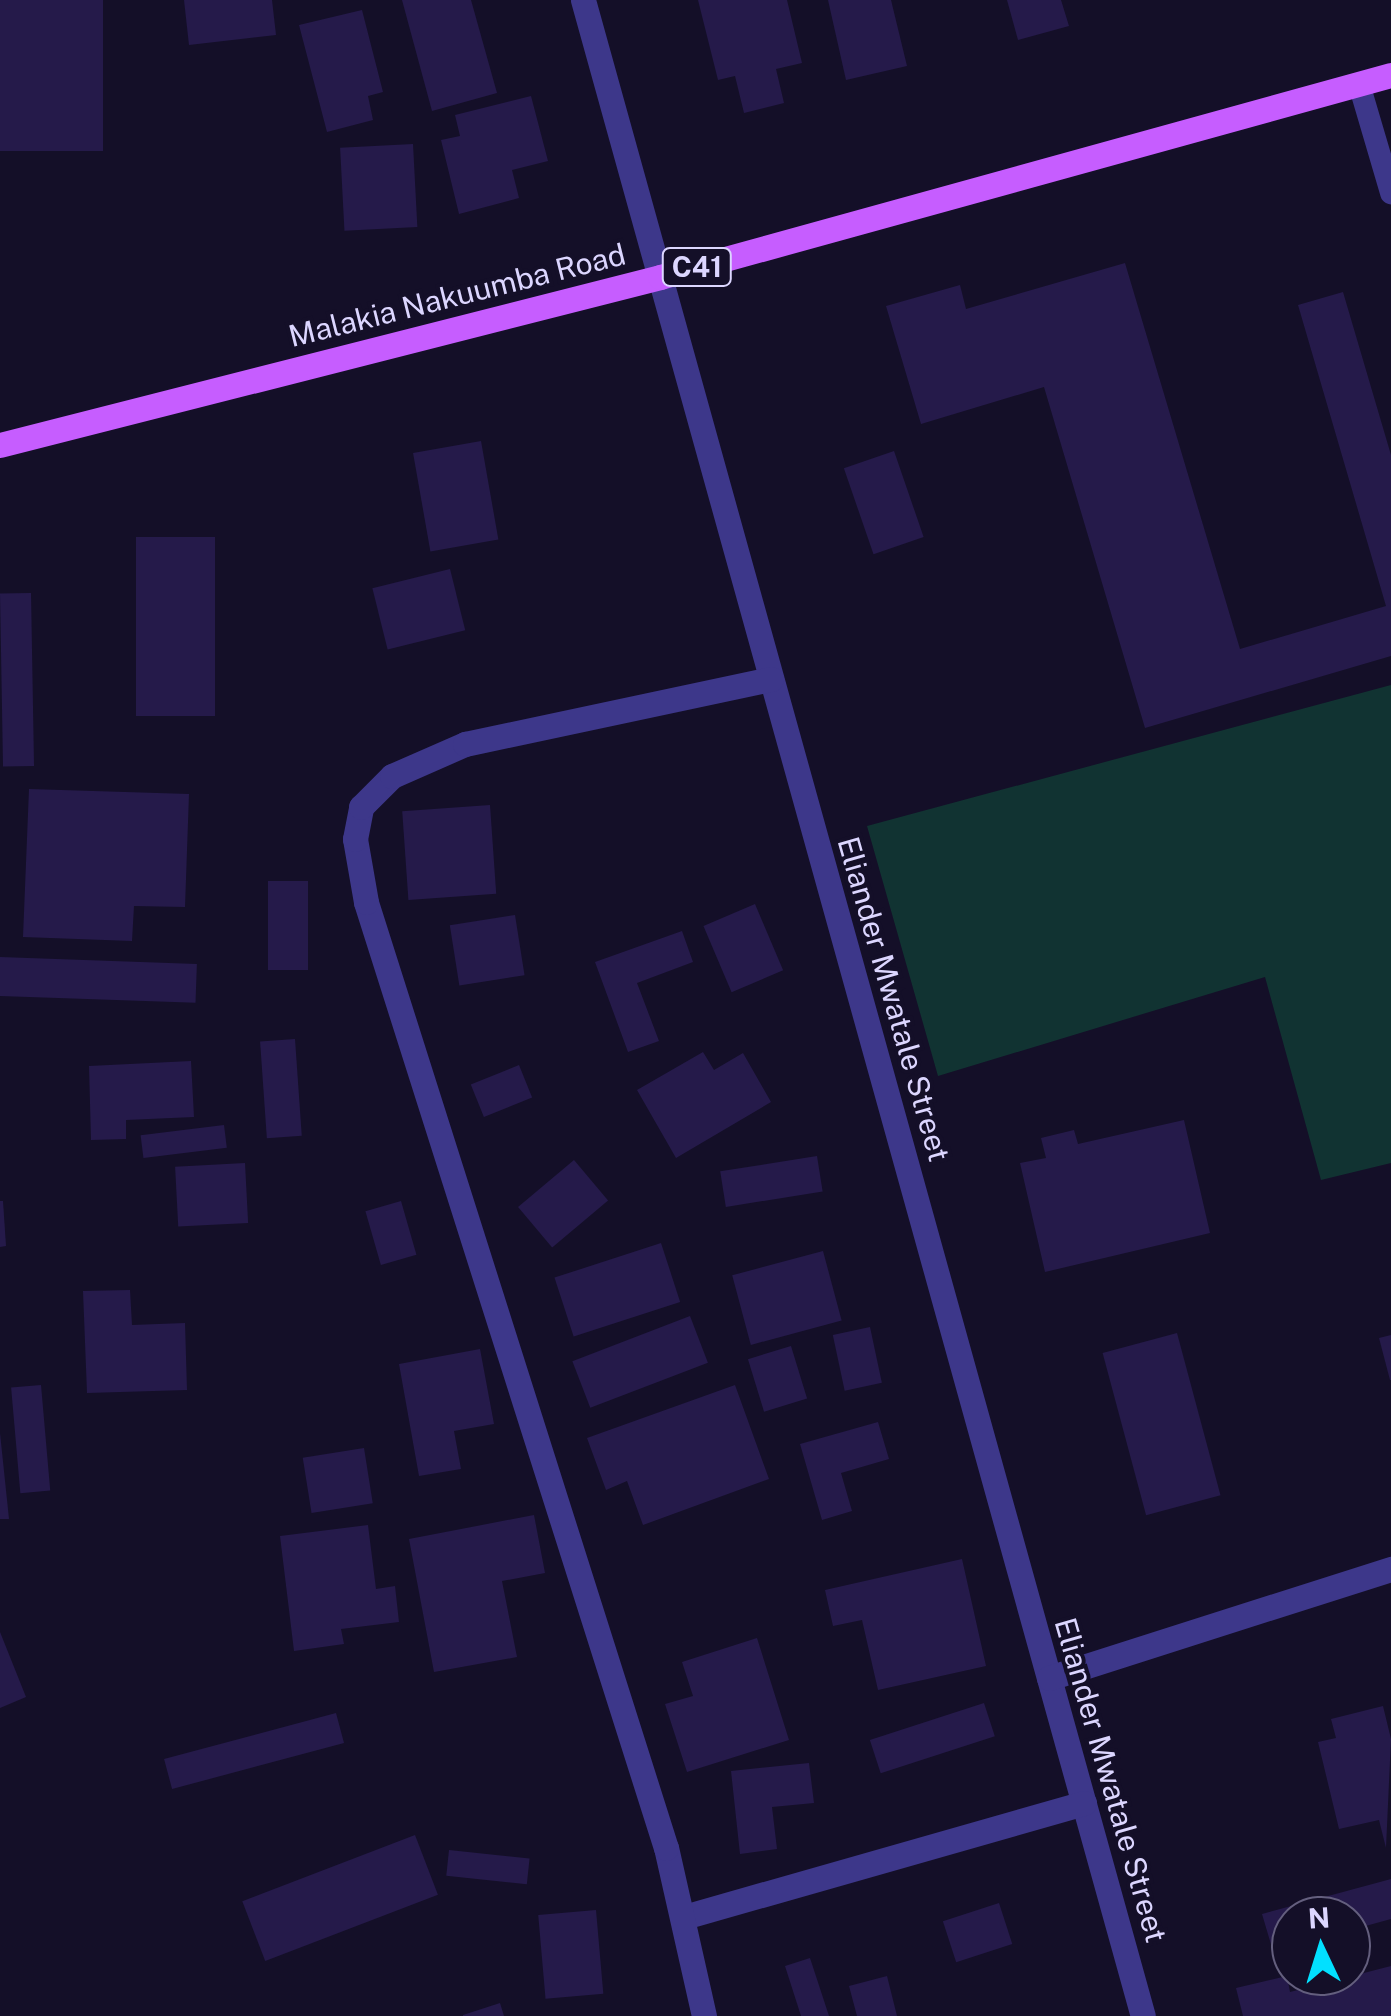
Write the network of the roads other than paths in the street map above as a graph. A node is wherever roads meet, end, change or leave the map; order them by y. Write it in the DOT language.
graph roads {
  1 [pos="583,0"];
  2 [pos="1391,75"];
  3 [pos="1359,84"];
  4 [pos="1391,192"];
  5 [pos="660,277"];
  6 [pos="0,445"];
  7 [pos="771,679"];
  8 [pos="1391,1569"];
  9 [pos="1049,1678"];
  10 [pos="1084,1803"];
  11 [pos="684,1917"];
  12 [pos="704,2016"];
  13 [pos="1143,2016"];
  1 -- 5 [label="street, Eliander Mwatale Street"];
  2 -- 3 [label="main road, Malakia Nakuumba Road / C41"];
  3 -- 4 [label="lane"];
  3 -- 5 [label="main road, Malakia Nakuumba Road / C41"];
  5 -- 6 [label="main road, Malakia Nakuumba Road / C41"];
  5 -- 7 [label="street, Eliander Mwatale Street"];
  7 -- 9 [label="street, Eliander Mwatale Street"];
  7 -- 11 [label="street"];
  8 -- 9 [label="street"];
  9 -- 10 [label="street, Eliander Mwatale Street"];
  10 -- 11 [label="street"];
  10 -- 13 [label="street, Eliander Mwatale Street"];
  11 -- 12 [label="street"];
}
